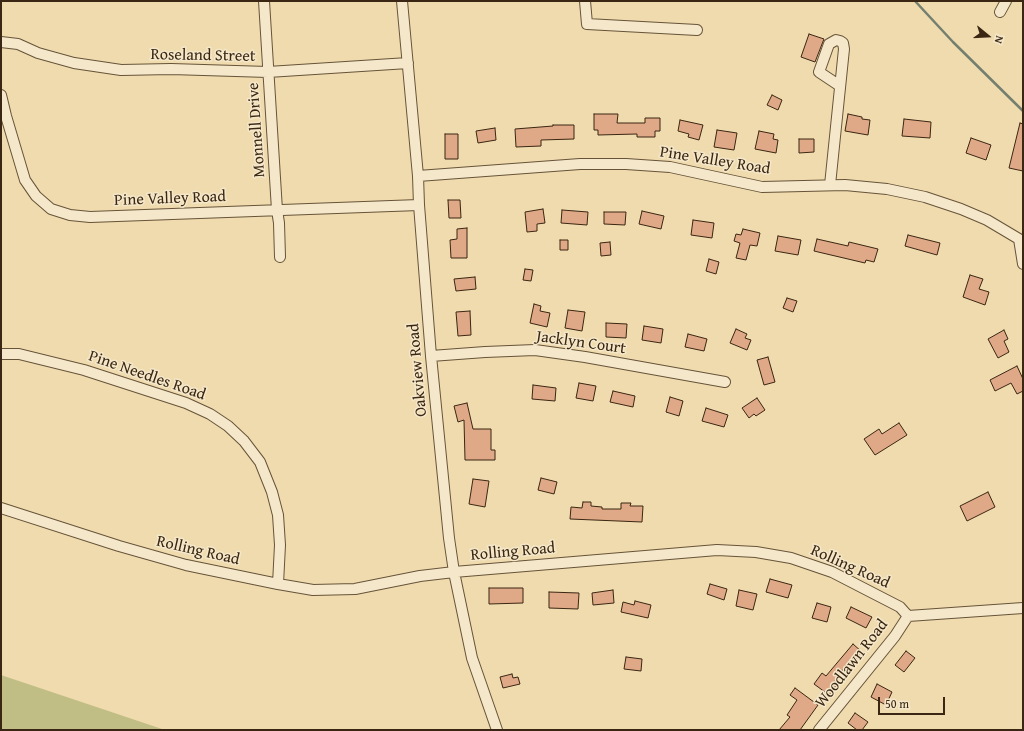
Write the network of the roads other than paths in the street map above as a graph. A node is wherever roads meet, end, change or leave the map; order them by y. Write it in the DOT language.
graph roads {
  1 [pos="264,1"];
  2 [pos="402,1"];
  3 [pos="584,1"];
  4 [pos="1006,1"];
  5 [pos="1000,12"];
  6 [pos="697,30"];
  7 [pos="1,42"];
  8 [pos="408,63"];
  9 [pos="268,72"];
  10 [pos="840,86"];
  11 [pos="1,95"];
  12 [pos="418,176"];
  13 [pos="830,185"];
  14 [pos="419,205"];
  15 [pos="277,210"];
  16 [pos="1021,239"];
  17 [pos="280,257"];
  18 [pos="1023,264"];
  19 [pos="1,354"];
  20 [pos="431,356"];
  21 [pos="725,382"];
  22 [pos="1,508"];
  23 [pos="454,572"];
  24 [pos="278,584"];
  25 [pos="1023,608"];
  26 [pos="908,616"];
  27 [pos="497,730"];
  28 [pos="819,730"];
  1 -- 9 [label="street, Monnell Drive"];
  2 -- 8 [label="street, Oakview Road"];
  3 -- 6 [label="street"];
  4 -- 5 [label="street"];
  7 -- 9 [label="street, Roseland Street"];
  8 -- 9 [label="street, Roseland Street"];
  8 -- 12 [label="street, Oakview Road"];
  9 -- 15 [label="street, Monnell Drive"];
  10 -- 13 [label="street"];
  11 -- 15 [label="street, Pine Valley Road"];
  12 -- 13 [label="street, Pine Valley Road"];
  12 -- 14 [label="street, Oakview Road"];
  13 -- 16 [label="street, Pine Valley Road"];
  14 -- 15 [label="street, Pine Valley Road"];
  14 -- 20 [label="street, Oakview Road"];
  15 -- 17 [label="street, Monnell Drive"];
  16 -- 18 [label="street, Pine Valley Road"];
  19 -- 24 [label="street, Pine Needles Road"];
  20 -- 21 [label="street, Jacklyn Court"];
  20 -- 23 [label="street, Oakview Road"];
  22 -- 24 [label="street, Rolling Road"];
  23 -- 24 [label="street, Rolling Road"];
  23 -- 26 [label="street, Rolling Road"];
  23 -- 27 [label="street, Oakview Road"];
  25 -- 26 [label="street"];
  26 -- 28 [label="street, Woodlawn Road"];
}
